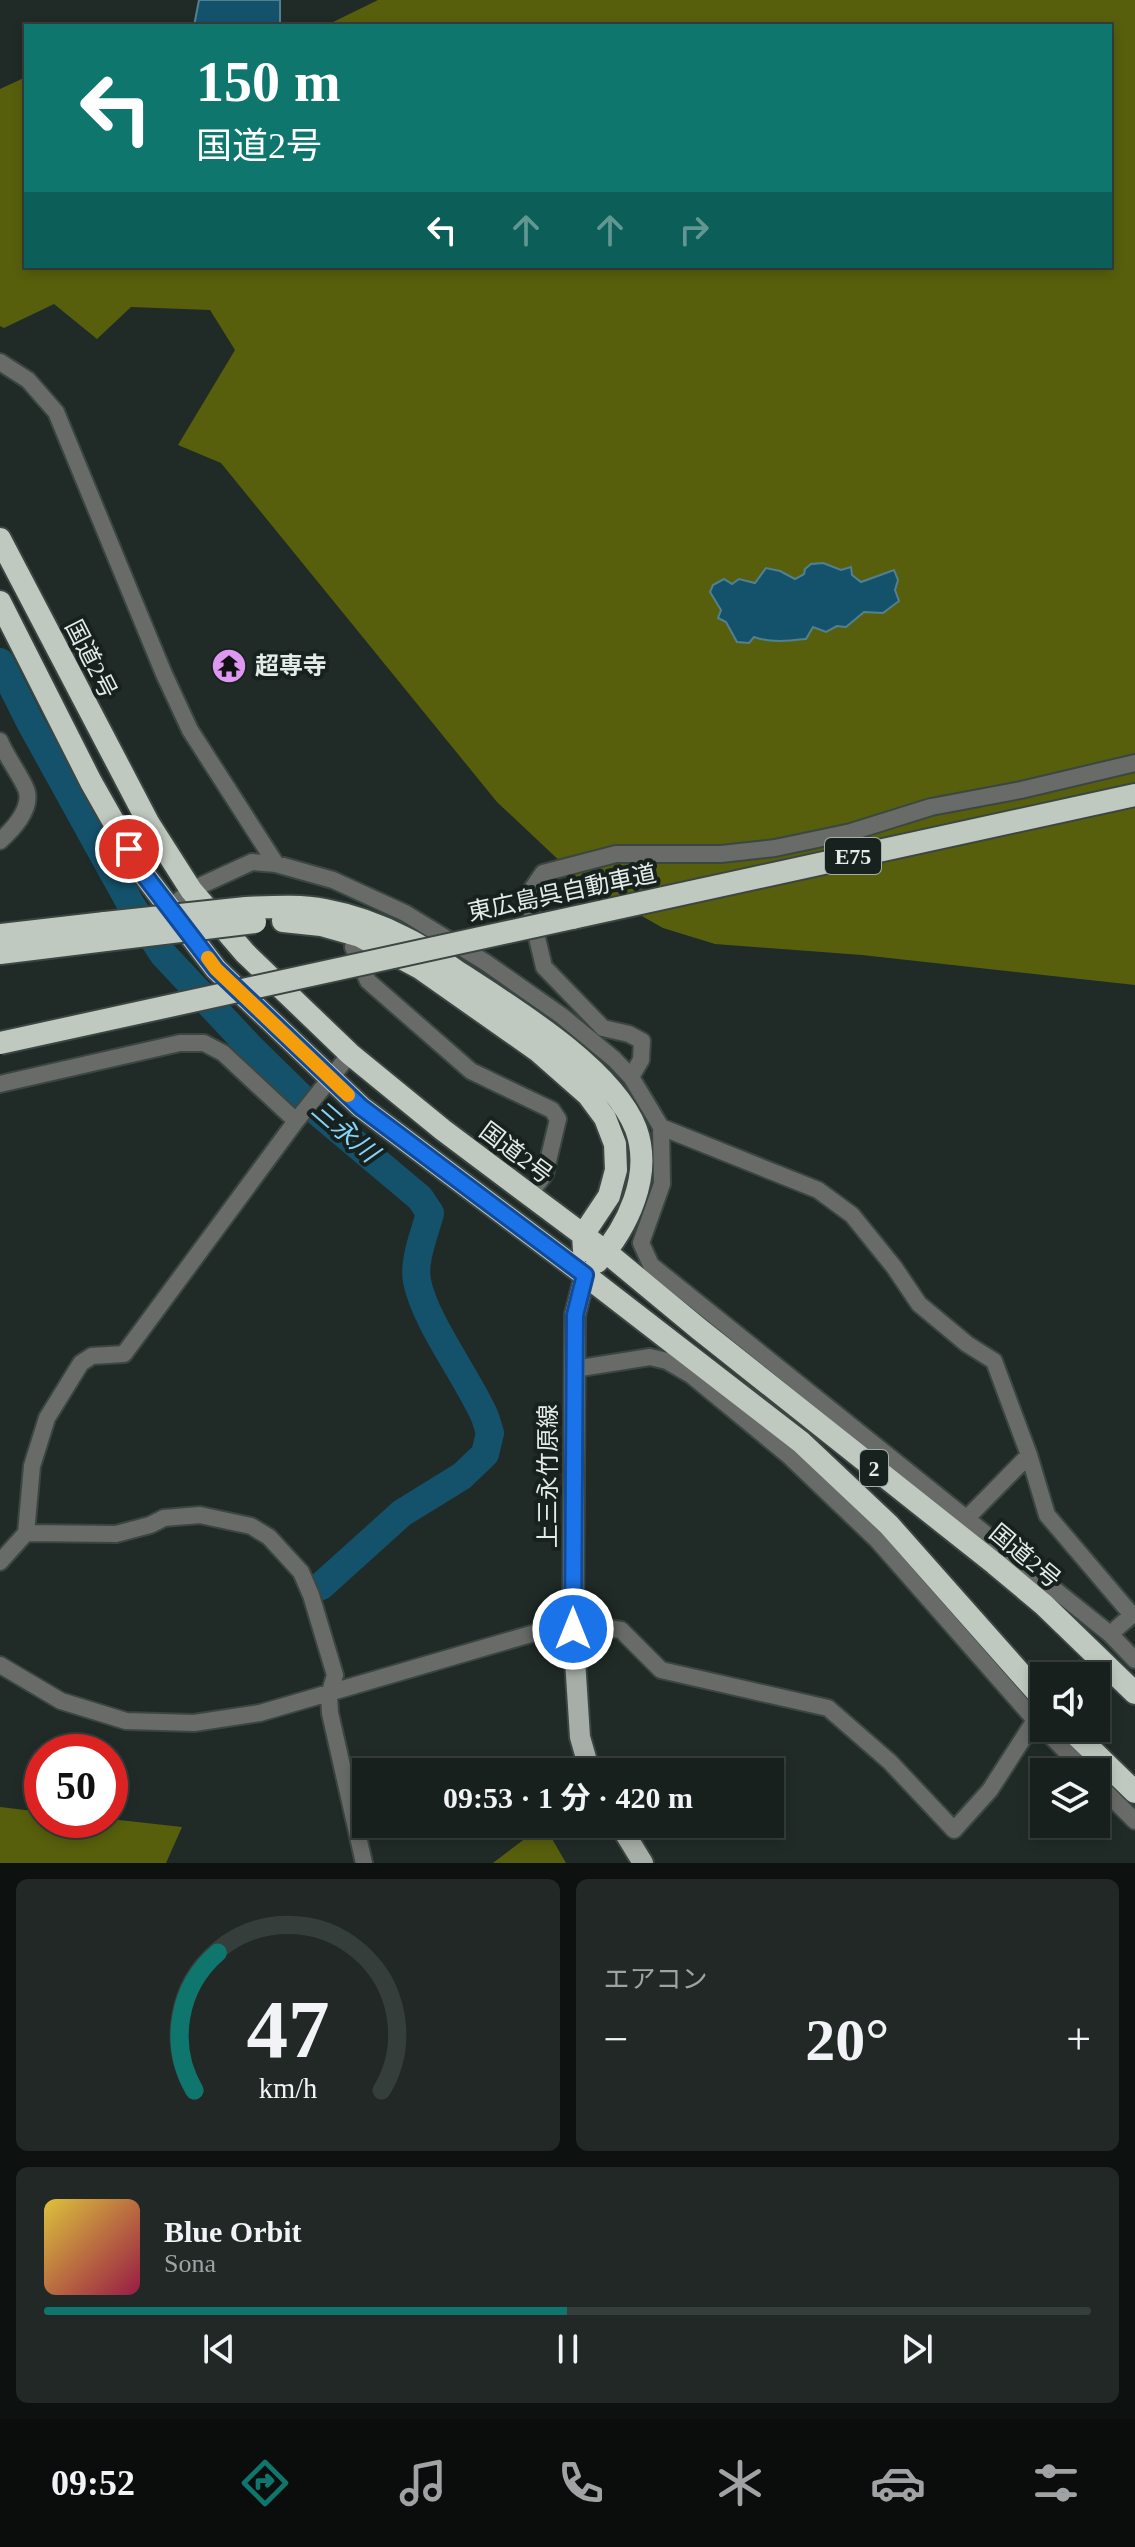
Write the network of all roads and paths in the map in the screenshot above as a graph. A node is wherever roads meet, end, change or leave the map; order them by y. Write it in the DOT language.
graph roads {
  1 [pos="0,362"];
  2 [pos="0,539"];
  3 [pos="0,602"];
  4 [pos="0,741"];
  5 [pos="1135,763"];
  6 [pos="1135,795"];
  7 [pos="0,841"];
  8 [pos="276,864"];
  9 [pos="342,884"];
  10 [pos="191,890"];
  11 [pos="345,906"];
  12 [pos="170,908"];
  13 [pos="250,915"];
  14 [pos="110,931"];
  15 [pos="0,935"];
  16 [pos="353,947"];
  17 [pos="0,953"];
  18 [pos="0,1043"];
  19 [pos="350,1054"];
  20 [pos="631,1077"];
  21 [pos="331,1079"];
  22 [pos="0,1084"];
  23 [pos="296,1121"];
  24 [pos="661,1127"];
  25 [pos="529,1195"];
  26 [pos="583,1235"];
  27 [pos="606,1252"];
  28 [pos="585,1275"];
  29 [pos="704,1322"];
  30 [pos="574,1369"];
  31 [pos="1029,1455"];
  32 [pos="967,1518"];
  33 [pos="26,1533"];
  34 [pos="0,1562"];
  35 [pos="1117,1628"];
  36 [pos="573,1629"];
  37 [pos="1135,1660"];
  38 [pos="0,1665"];
  39 [pos="1135,1693"];
  40 [pos="329,1695"];
  41 [pos="1030,1698"];
  42 [pos="1030,1701"];
  43 [pos="1030,1725"];
  44 [pos="1063,1742"];
  45 [pos="1083,1742"];
  46 [pos="586,1758"];
  47 [pos="1075,1758"];
  48 [pos="1135,1792"];
  49 [pos="1110,1796"];
  50 [pos="1135,1821"];
  51 [pos="628,1838"];
  52 [pos="364,1863"];
  53 [pos="643,1863"];
  1 -- 8 [label="street"];
  2 -- 10 [label="highway, 国道2号 / 2"];
  3 -- 12 [label="highway, 2"];
  4 -- 7 [label="street"];
  5 -- 20 [label="street"];
  6 -- 18 [label="highway, 東広島呉自動車道 / E75, bridge"];
  8 -- 9 [label="street"];
  8 -- 10 [label="street"];
  9 -- 11 [label="street"];
  9 -- 20 [label="street"];
  10 -- 12 [label="street"];
  10 -- 19 [label="highway, 国道2号 / 2"];
  12 -- 21 [label="highway, 2"];
  13 -- 14 [label="highway, bridge"];
  13 -- 26 [label="highway"];
  13 -- 27 [label="highway"];
  14 -- 15 [label="highway"];
  14 -- 17 [label="highway"];
  16 -- 25 [label="street"];
  19 -- 21 [label="street"];
  19 -- 25 [label="highway, 国道2号 / 2"];
  20 -- 24 [label="street"];
  21 -- 23 [label="street"];
  21 -- 28 [label="highway, 2"];
  22 -- 23 [label="street"];
  23 -- 33 [label="street"];
  24 -- 29 [label="street"];
  24 -- 31 [label="street"];
  25 -- 26 [label="highway, 国道2号 / 2"];
  26 -- 27 [label="highway, 国道2号 / 2"];
  26 -- 28 [label="highway"];
  27 -- 28 [label="highway"];
  27 -- 29 [label="highway, 国道2号 / 2"];
  28 -- 30 [label="main road, 上三永竹原線"];
  28 -- 41 [label="highway, 2"];
  29 -- 32 [label="street"];
  29 -- 39 [label="highway, 国道2号 / 2"];
  30 -- 36 [label="main road, 上三永竹原線"];
  30 -- 42 [label="street"];
  31 -- 32 [label="street"];
  31 -- 35 [label="street"];
  32 -- 37 [label="street"];
  33 -- 34 [label="street"];
  33 -- 40 [label="street"];
  36 -- 40 [label="street"];
  36 -- 43 [label="street"];
  36 -- 46 [label="main road, 上三永竹原線"];
  38 -- 40 [label="street"];
  40 -- 52 [label="street"];
  44 -- 47 [label="street"];
  45 -- 48 [label="highway"];
  49 -- 50 [label="street"];
  51 -- 53 [label="main road"];
}
